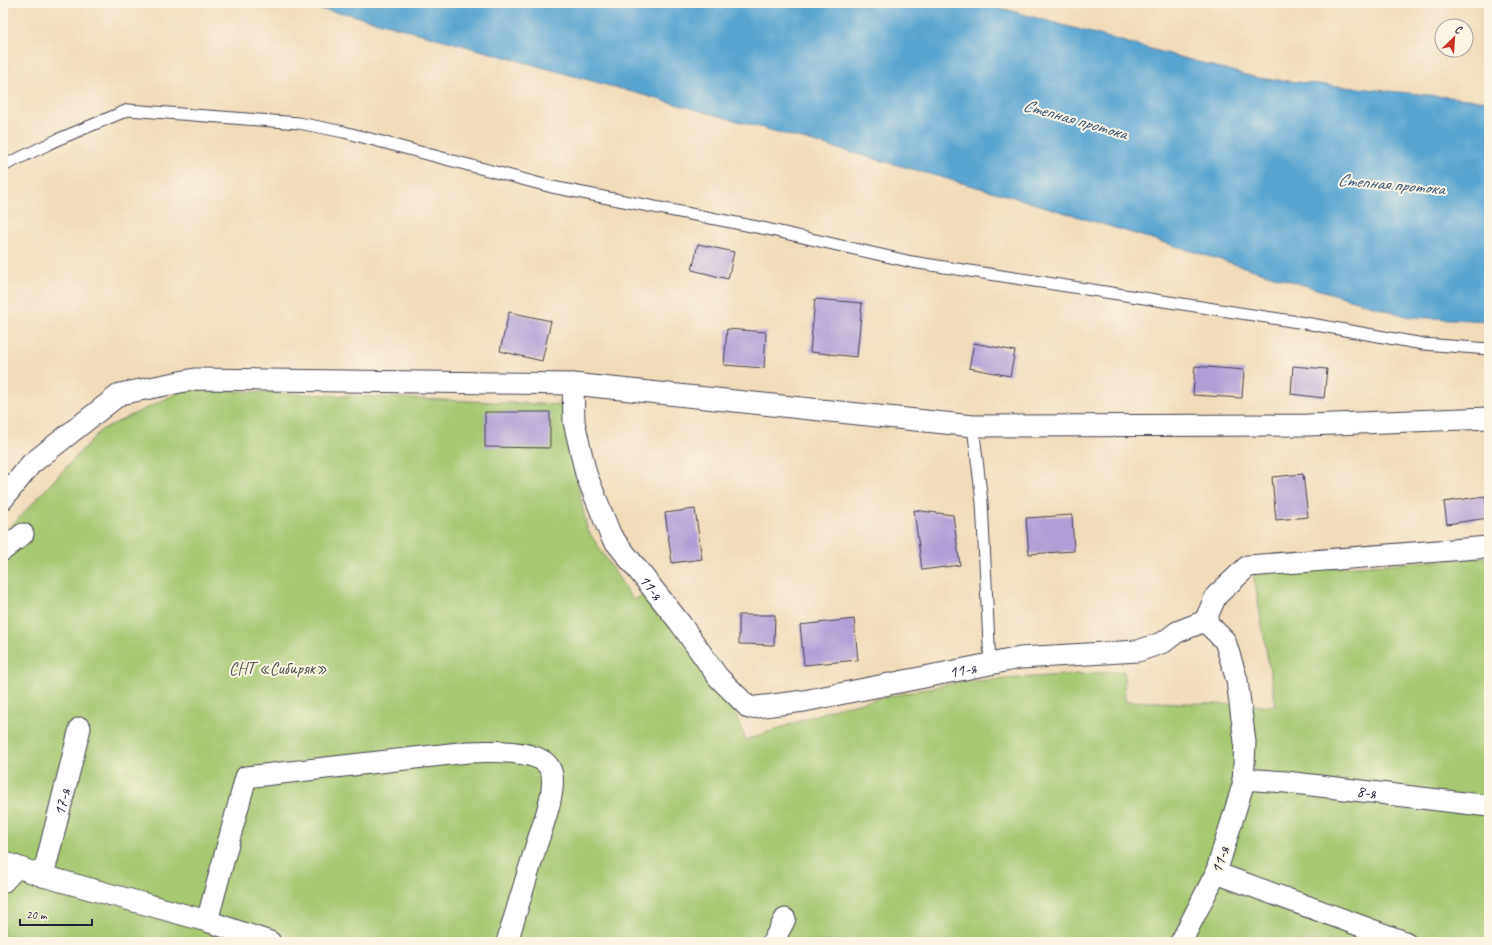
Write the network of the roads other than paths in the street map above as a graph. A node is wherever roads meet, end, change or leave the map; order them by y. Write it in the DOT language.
graph roads {
  1 [pos="3,166"];
  2 [pos="1489,349"];
  3 [pos="573,384"];
  4 [pos="1489,418"];
  5 [pos="973,426"];
  6 [pos="3,499"];
  7 [pos="23,534"];
  8 [pos="1489,547"];
  9 [pos="3,550"];
  10 [pos="1205,621"];
  11 [pos="990,664"];
  12 [pos="80,728"];
  13 [pos="1243,778"];
  14 [pos="1489,806"];
  15 [pos="10,865"];
  16 [pos="1216,873"];
  17 [pos="43,876"];
  18 [pos="3,882"];
  19 [pos="785,919"];
  20 [pos="207,921"];
  21 [pos="270,942"];
  22 [pos="507,942"];
  23 [pos="773,942"];
  24 [pos="1180,942"];
  25 [pos="1405,942"];
  1 -- 2 [label="lane"];
  3 -- 5 [label="street"];
  3 -- 6 [label="street"];
  3 -- 11 [label="street, 11-я"];
  4 -- 5 [label="street"];
  5 -- 11 [label="lane"];
  7 -- 9 [label="street"];
  8 -- 10 [label="street"];
  10 -- 11 [label="street, 11-я"];
  10 -- 13 [label="street, 11-я"];
  12 -- 17 [label="street, 17-я"];
  13 -- 14 [label="street, 8-я"];
  13 -- 16 [label="street, 11-я"];
  15 -- 17 [label="street"];
  15 -- 18 [label="street"];
  16 -- 24 [label="street, 11-я"];
  16 -- 25 [label="street"];
  17 -- 20 [label="street"];
  19 -- 23 [label="street"];
  20 -- 21 [label="street"];
  20 -- 22 [label="street"];
}
